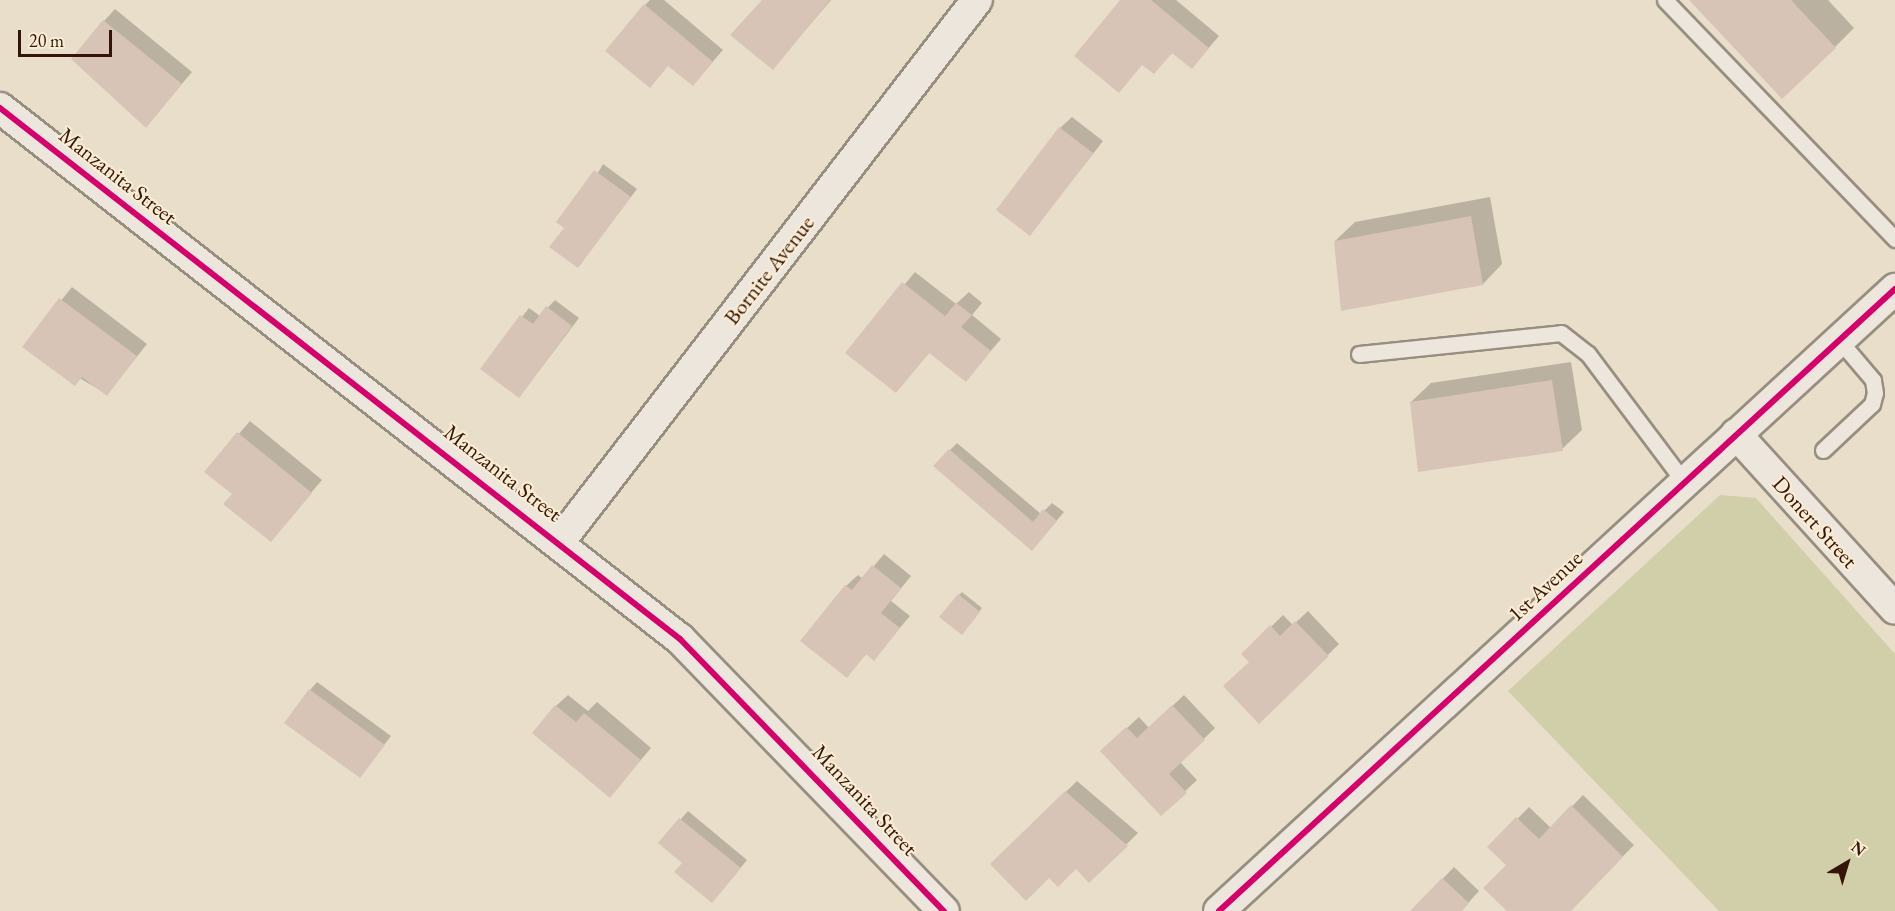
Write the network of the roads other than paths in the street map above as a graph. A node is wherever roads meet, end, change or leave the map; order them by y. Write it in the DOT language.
graph roads {
  1 [pos="977,0"];
  2 [pos="1665,0"];
  3 [pos="0,108"];
  4 [pos="1895,239"];
  5 [pos="1895,289"];
  6 [pos="1839,340"];
  7 [pos="1359,354"];
  8 [pos="1736,434"];
  9 [pos="1823,450"];
  10 [pos="1684,482"];
  11 [pos="560,541"];
  12 [pos="1895,609"];
  13 [pos="944,911"];
  14 [pos="1219,911"];
  1 -- 11 [label="street, Bornite Avenue"];
  2 -- 4 [label="lane"];
  3 -- 11 [label="street, Manzanita Street"];
  5 -- 6 [label="street, 1st Avenue"];
  6 -- 8 [label="street, 1st Avenue"];
  6 -- 9 [label="lane"];
  7 -- 10 [label="lane"];
  8 -- 10 [label="street, 1st Avenue"];
  8 -- 12 [label="street, Donert Street"];
  10 -- 14 [label="street, 1st Avenue"];
  11 -- 13 [label="street, Manzanita Street"];
}
